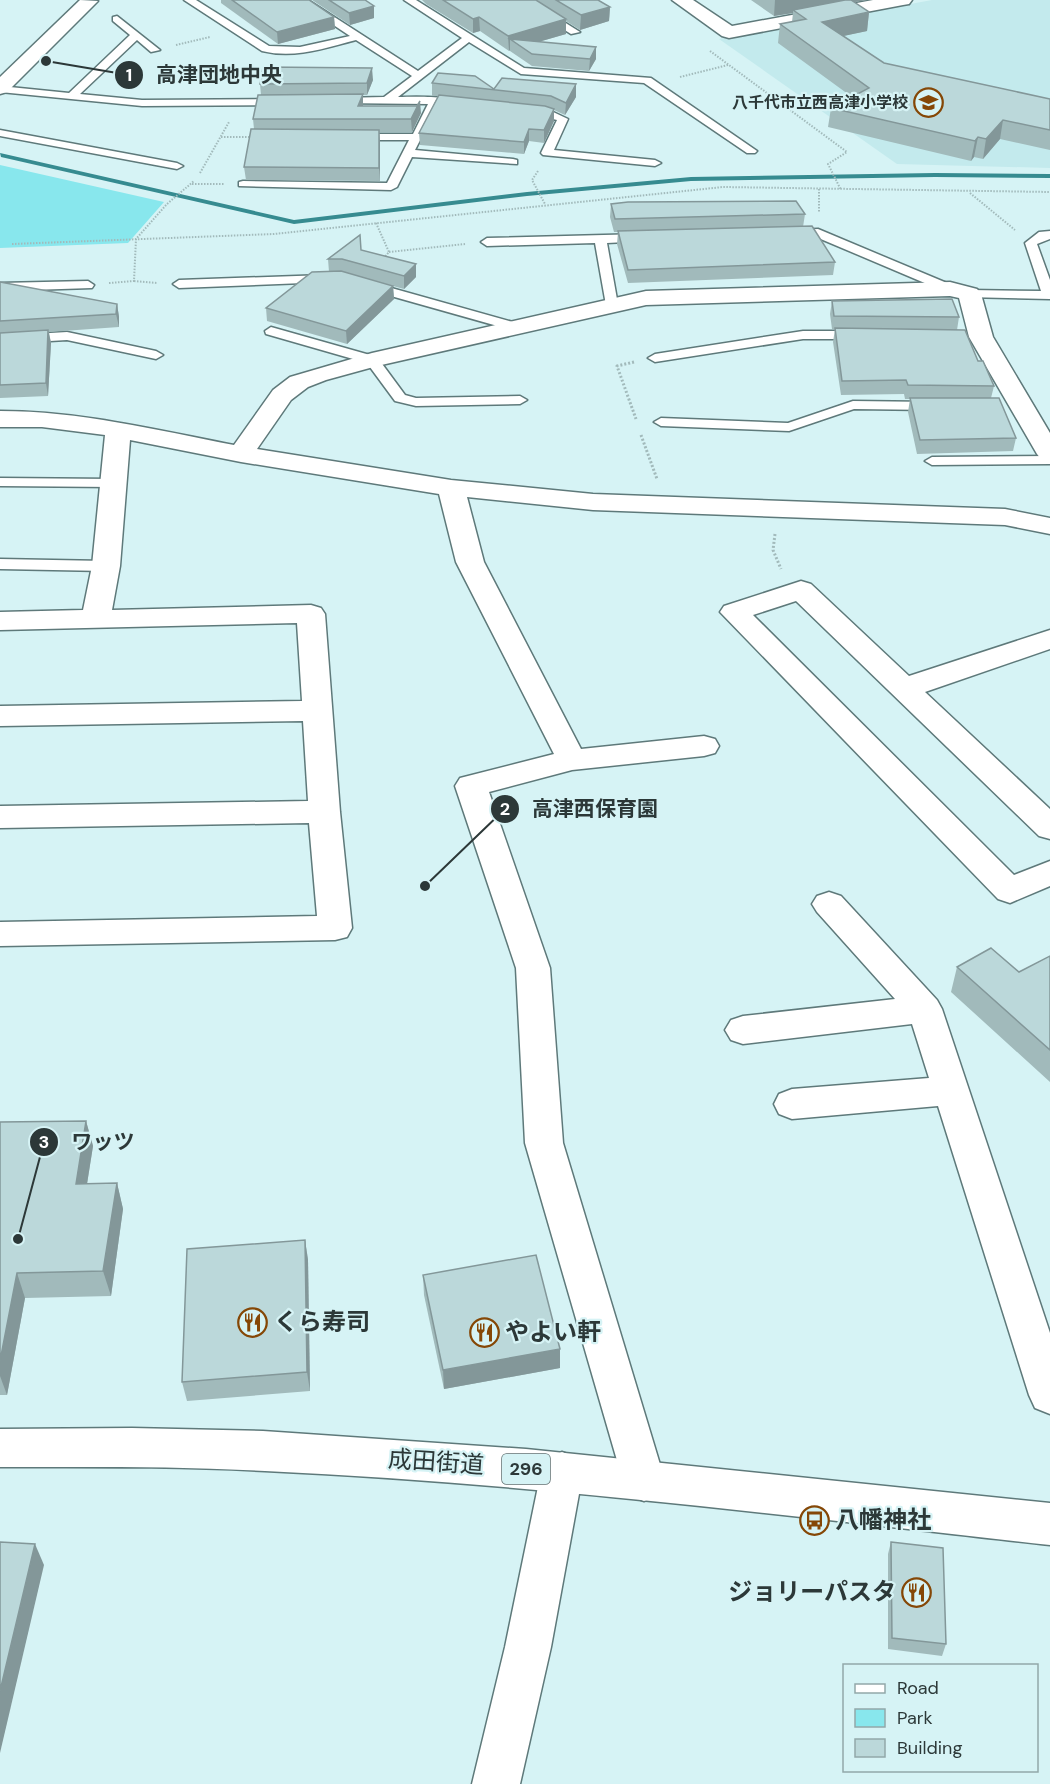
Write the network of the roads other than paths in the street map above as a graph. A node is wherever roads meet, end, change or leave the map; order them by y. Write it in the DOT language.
graph roads {
  1 [pos="90,0"];
  2 [pos="189,0"];
  3 [pos="301,0"];
  4 [pos="522,0"];
  5 [pos="681,0"];
  6 [pos="903,0"];
  7 [pos="414,1"];
  8 [pos="117,19"];
  9 [pos="575,32"];
  10 [pos="135,36"];
  11 [pos="357,37"];
  12 [pos="468,38"];
  13 [pos="155,50"];
  14 [pos="419,76"];
  15 [pos="0,89"];
  16 [pos="70,97"];
  17 [pos="387,100"];
  18 [pos="296,101"];
  19 [pos="330,101"];
  20 [pos="435,101"];
  21 [pos="469,105"];
  22 [pos="524,110"];
  23 [pos="0,133"];
  24 [pos="347,137"];
  25 [pos="416,137"];
  26 [pos="751,151"];
  27 [pos="408,153"];
  28 [pos="513,162"];
  29 [pos="655,163"];
  30 [pos="177,166"];
  31 [pos="243,184"];
  32 [pos="784,234"];
  33 [pos="1050,235"];
  34 [pos="657,237"];
  35 [pos="600,239"];
  36 [pos="487,242"];
  37 [pos="179,284"];
  38 [pos="88,285"];
  39 [pos="0,287"];
  40 [pos="959,292"];
  41 [pos="1050,295"];
  42 [pos="612,305"];
  43 [pos="515,327"];
  44 [pos="271,331"];
  45 [pos="874,335"];
  46 [pos="0,340"];
  47 [pos="156,355"];
  48 [pos="655,358"];
  49 [pos="372,360"];
  50 [pos="520,400"];
  51 [pos="943,406"];
  52 [pos="0,419"];
  53 [pos="661,422"];
  54 [pos="118,430"];
  55 [pos="241,454"];
  56 [pos="1050,454"];
  57 [pos="1050,460"];
  58 [pos="932,461"];
  59 [pos="0,482"];
  60 [pos="113,483"];
  61 [pos="451,488"];
  62 [pos="1050,526"];
  63 [pos="0,564"];
  64 [pos="106,566"];
  65 [pos="96,618"];
  66 [pos="0,621"];
  67 [pos="1050,639"];
  68 [pos="902,689"];
  69 [pos="318,711"];
  70 [pos="0,716"];
  71 [pos="704,746"];
  72 [pos="572,760"];
  73 [pos="324,812"];
  74 [pos="0,818"];
  75 [pos="1050,828"];
  76 [pos="1050,873"];
  77 [pos="829,904"];
  78 [pos="0,934"];
  79 [pos="925,1009"];
  80 [pos="743,1030"];
  81 [pos="951,1091"];
  82 [pos="792,1104"];
  83 [pos="1050,1395"];
  84 [pos="0,1448"];
  85 [pos="562,1472"];
  86 [pos="644,1481"];
  87 [pos="1050,1524"];
  88 [pos="496,1784"];
  1 -- 15 [label="main road"];
  2 -- 11 [label="lane"];
  3 -- 11 [label="lane"];
  4 -- 9 [label="lane"];
  5 -- 6 [label="main road"];
  7 -- 12 [label="lane"];
  8 -- 10 [label="lane"];
  10 -- 13 [label="lane"];
  10 -- 16 [label="lane"];
  11 -- 14 [label="lane"];
  12 -- 14 [label="lane"];
  12 -- 26 [label="lane"];
  14 -- 17 [label="lane"];
  15 -- 16 [label="lane"];
  16 -- 18 [label="lane"];
  17 -- 19 [label="lane"];
  17 -- 20 [label="lane"];
  20 -- 21 [label="lane"];
  20 -- 25 [label="lane"];
  22 -- 29 [label="lane"];
  23 -- 30 [label="lane"];
  24 -- 25 [label="lane"];
  25 -- 27 [label="lane"];
  27 -- 28 [label="lane"];
  27 -- 31 [label="lane"];
  32 -- 40 [label="lane"];
  33 -- 41 [label="lane"];
  34 -- 35 [label="lane"];
  35 -- 36 [label="lane"];
  35 -- 42 [label="lane"];
  37 -- 43 [label="lane"];
  38 -- 39 [label="lane"];
  40 -- 41 [label="lane"];
  40 -- 42 [label="main road"];
  40 -- 56 [label="main road"];
  42 -- 43 [label="main road"];
  43 -- 49 [label="main road"];
  44 -- 49 [label="lane"];
  45 -- 48 [label="lane"];
  46 -- 47 [label="lane"];
  49 -- 50 [label="lane"];
  49 -- 55 [label="main road"];
  51 -- 53 [label="lane"];
  52 -- 54 [label="main road"];
  54 -- 55 [label="main road"];
  54 -- 60 [label="main road"];
  55 -- 61 [label="main road"];
  57 -- 58 [label="lane"];
  59 -- 60 [label="lane"];
  60 -- 64 [label="main road"];
  61 -- 62 [label="main road"];
  61 -- 72 [label="main road"];
  63 -- 64 [label="lane"];
  64 -- 65 [label="main road"];
  65 -- 66 [label="main road"];
  65 -- 69 [label="main road"];
  67 -- 68 [label="main road"];
  68 -- 75 [label="main road"];
  68 -- 76 [label="main road"];
  69 -- 70 [label="main road"];
  69 -- 73 [label="main road"];
  71 -- 72 [label="main road"];
  72 -- 86 [label="main road"];
  73 -- 74 [label="main road"];
  73 -- 78 [label="main road"];
  77 -- 79 [label="main road"];
  79 -- 80 [label="main road"];
  79 -- 81 [label="main road"];
  81 -- 82 [label="main road"];
  81 -- 83 [label="main road"];
  84 -- 85 [label="main road, 成田街道 / 296"];
  85 -- 86 [label="main road, 成田街道 / 296"];
  85 -- 88 [label="main road"];
  86 -- 87 [label="main road, 成田街道 / 296"];
}
